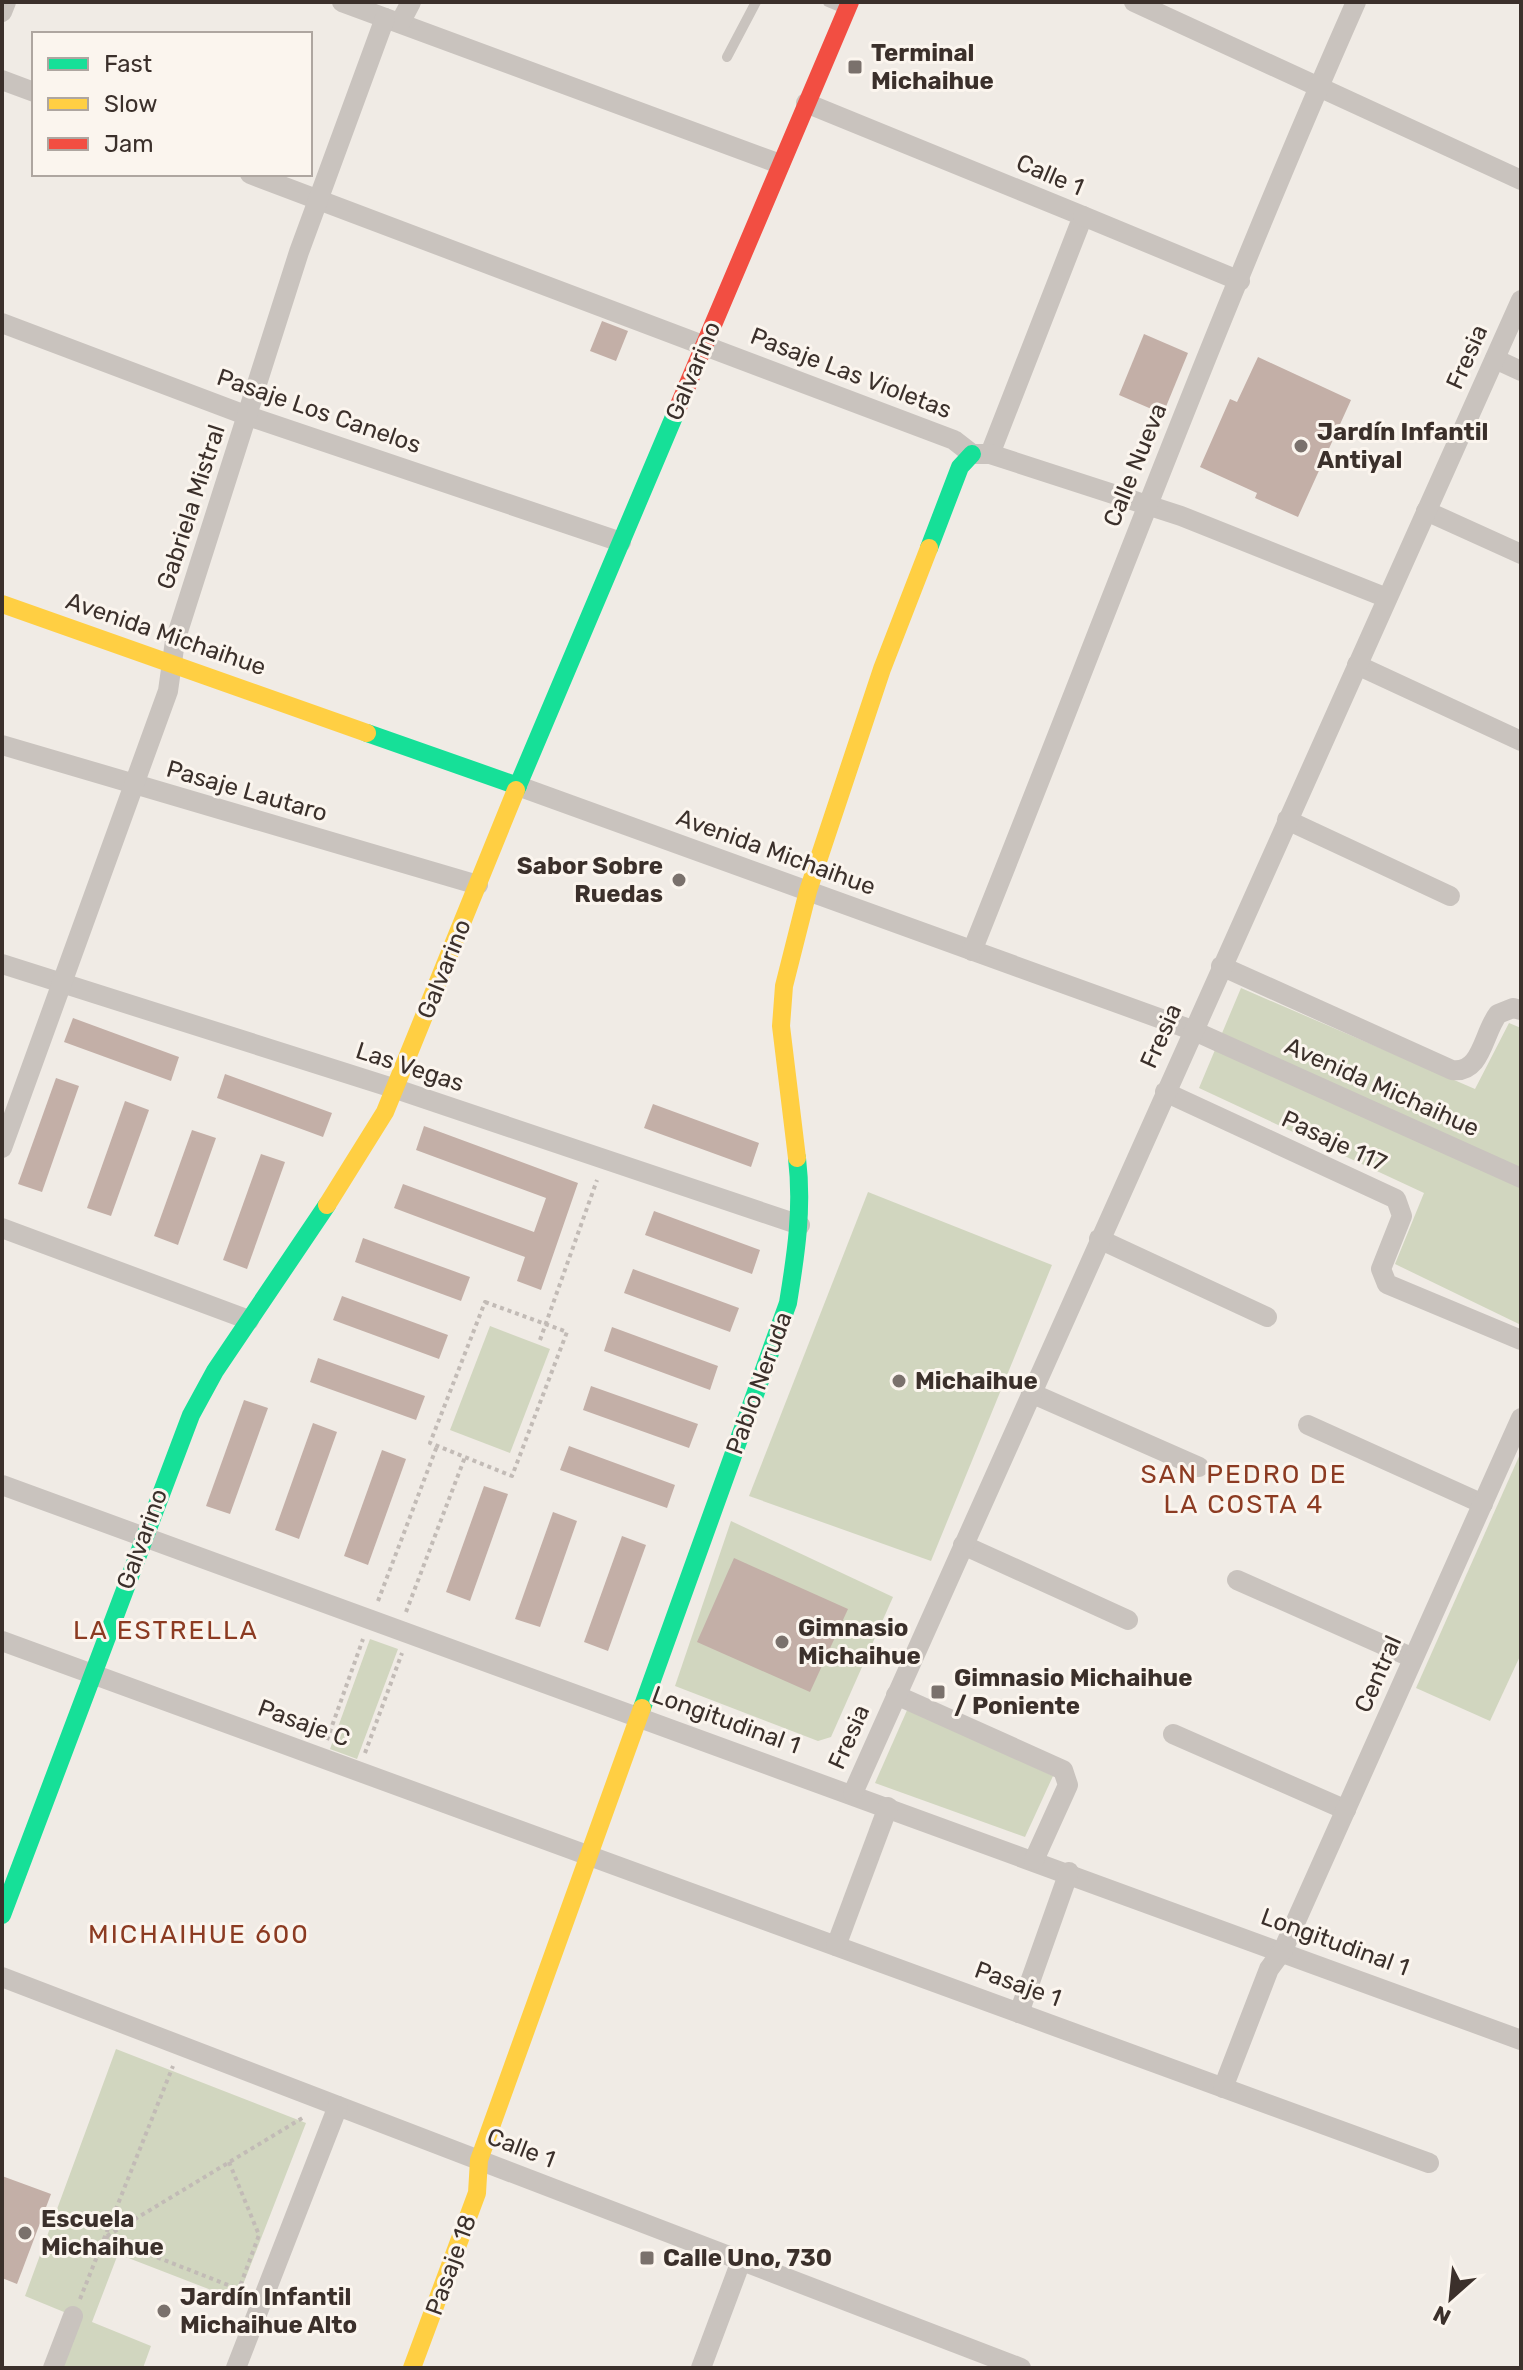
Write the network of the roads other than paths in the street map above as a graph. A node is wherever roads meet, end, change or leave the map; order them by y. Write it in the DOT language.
graph roads {
  1 [pos="6,2"];
  2 [pos="342,2"];
  3 [pos="411,2"];
  4 [pos="756,2"];
  5 [pos="828,2"];
  6 [pos="1134,2"];
  7 [pos="1356,2"];
  8 [pos="848,6"];
  9 [pos="2,12"];
  10 [pos="393,21"];
  11 [pos="727,57"];
  12 [pos="2,80"];
  13 [pos="1318,85"];
  14 [pos="32,91"];
  15 [pos="806,103"];
  16 [pos="780,164"];
  17 [pos="255,176"];
  18 [pos="1521,180"];
  19 [pos="317,200"];
  20 [pos="1083,216"];
  21 [pos="1240,281"];
  22 [pos="1521,300"];
  23 [pos="2,323"];
  24 [pos="704,346"];
  25 [pos="1495,359"];
  26 [pos="1521,371"];
  27 [pos="248,416"];
  28 [pos="981,454"];
  29 [pos="1147,504"];
  30 [pos="1426,511"];
  31 [pos="621,542"];
  32 [pos="1521,554"];
  33 [pos="1387,598"];
  34 [pos="2,604"];
  35 [pos="172,664"];
  36 [pos="1357,665"];
  37 [pos="1521,741"];
  38 [pos="2,745"];
  39 [pos="134,786"];
  40 [pos="518,786"];
  41 [pos="1287,820"];
  42 [pos="478,885"];
  43 [pos="808,891"];
  44 [pos="1450,896"];
  45 [pos="972,951"];
  46 [pos="2,964"];
  47 [pos="1221,966"];
  48 [pos="62,983"];
  49 [pos="1521,1010"];
  50 [pos="1192,1030"];
  51 [pos="396,1089"];
  52 [pos="1165,1092"];
  53 [pos="2,1148"];
  54 [pos="1521,1178"];
  55 [pos="800,1225"];
  56 [pos="2,1228"];
  57 [pos="1099,1239"];
  58 [pos="1267,1317"];
  59 [pos="249,1320"];
  60 [pos="1521,1340"];
  61 [pos="1031,1393"];
  62 [pos="1521,1418"];
  63 [pos="1308,1425"];
  64 [pos="1199,1467"];
  65 [pos="2,1485"];
  66 [pos="1483,1504"];
  67 [pos="144,1536"];
  68 [pos="963,1545"];
  69 [pos="1237,1580"];
  70 [pos="1128,1620"];
  71 [pos="2,1641"];
  72 [pos="1413,1658"];
  73 [pos="93,1674"];
  74 [pos="896,1695"];
  75 [pos="639,1716"];
  76 [pos="1173,1734"];
  77 [pos="853,1793"];
  78 [pos="888,1807"];
  79 [pos="1346,1810"];
  80 [pos="589,1855"];
  81 [pos="1034,1860"];
  82 [pos="1069,1872"];
  83 [pos="2,1915"];
  84 [pos="836,1946"];
  85 [pos="1283,1950"];
  86 [pos="2,1977"];
  87 [pos="1019,2013"];
  88 [pos="1521,2040"];
  89 [pos="1223,2088"];
  90 [pos="338,2106"];
  91 [pos="479,2160"];
  92 [pos="1429,2163"];
  93 [pos="741,2261"];
  94 [pos="73,2316"];
  95 [pos="53,2368"];
  96 [pos="236,2368"];
  97 [pos="412,2368"];
  98 [pos="701,2368"];
  99 [pos="1021,2368"];
  1 -- 9 [label="street"];
  2 -- 10 [label="street"];
  3 -- 10 [label="street, Gabriela Mistral"];
  4 -- 11 [label="lane"];
  5 -- 8 [label="lane"];
  6 -- 13 [label="street"];
  7 -- 13 [label="street, Calle Nueva"];
  8 -- 15 [label="street, Galvarino"];
  10 -- 16 [label="street"];
  10 -- 19 [label="street, Gabriela Mistral"];
  12 -- 14 [label="street"];
  13 -- 18 [label="street"];
  13 -- 21 [label="street, Calle Nueva"];
  15 -- 16 [label="street, Galvarino"];
  15 -- 20 [label="street, Calle 1"];
  16 -- 24 [label="street, Galvarino"];
  17 -- 19 [label="street, Pasaje Las Violetas"];
  19 -- 24 [label="street, Pasaje Las Violetas"];
  19 -- 27 [label="street, Gabriela Mistral"];
  20 -- 21 [label="street"];
  20 -- 28 [label="street, Calle 1"];
  21 -- 29 [label="street, Calle Nueva"];
  22 -- 25 [label="street, Fresia"];
  23 -- 27 [label="street, Pasaje Los Canelos"];
  24 -- 28 [label="street, Pasaje Las Violetas"];
  24 -- 31 [label="street, Galvarino"];
  25 -- 26 [label="street"];
  25 -- 30 [label="street, Fresia"];
  27 -- 31 [label="street, Pasaje Los Canelos"];
  27 -- 35 [label="street, Gabriela Mistral"];
  28 -- 29 [label="street, Pasaje Las Violetas"];
  28 -- 43 [label="street, Calle 1"];
  29 -- 33 [label="street, Pasaje Las Violetas"];
  29 -- 45 [label="street, Calle Nueva"];
  30 -- 32 [label="street"];
  30 -- 33 [label="street, Fresia"];
  31 -- 40 [label="street, Galvarino"];
  33 -- 36 [label="street, Fresia"];
  34 -- 35 [label="street, Avenida Michaihue"];
  35 -- 39 [label="street, Gabriela Mistral"];
  35 -- 40 [label="street, Avenida Michaihue"];
  36 -- 37 [label="street"];
  36 -- 41 [label="street, Fresia"];
  38 -- 39 [label="street, Pasaje Lautaro"];
  39 -- 42 [label="street, Pasaje Lautaro"];
  39 -- 48 [label="street, Gabriela Mistral"];
  40 -- 42 [label="street, Galvarino"];
  40 -- 43 [label="street, Avenida Michaihue"];
  41 -- 44 [label="street"];
  41 -- 47 [label="street, Fresia"];
  42 -- 51 [label="street, Galvarino"];
  43 -- 45 [label="street, Avenida Michaihue"];
  43 -- 55 [label="street, Pablo Neruda"];
  45 -- 50 [label="street, Avenida Michaihue"];
  46 -- 48 [label="street, Las Vegas"];
  47 -- 49 [label="street"];
  47 -- 50 [label="street, Fresia"];
  48 -- 51 [label="street, Las Vegas"];
  48 -- 53 [label="street, Gabriela Mistral"];
  50 -- 52 [label="street, Fresia"];
  50 -- 54 [label="street, Avenida Michaihue"];
  51 -- 55 [label="street, Las Vegas"];
  51 -- 59 [label="street, Galvarino"];
  52 -- 57 [label="street, Fresia"];
  52 -- 60 [label="street, Pasaje 117"];
  55 -- 75 [label="street, Pablo Neruda"];
  56 -- 59 [label="street"];
  57 -- 58 [label="street"];
  57 -- 61 [label="street, Fresia"];
  59 -- 67 [label="street, Galvarino"];
  61 -- 64 [label="street"];
  61 -- 68 [label="street, Fresia"];
  62 -- 66 [label="street, Central"];
  63 -- 66 [label="street"];
  65 -- 67 [label="street, Longitudinal 1"];
  66 -- 72 [label="street, Central"];
  67 -- 73 [label="street, Galvarino"];
  67 -- 75 [label="street, Longitudinal 1"];
  68 -- 70 [label="street"];
  68 -- 74 [label="street, Fresia"];
  69 -- 72 [label="street"];
  71 -- 73 [label="street, Pasaje C"];
  72 -- 79 [label="street, Central"];
  73 -- 80 [label="street, Pasaje C"];
  73 -- 83 [label="street, Galvarino"];
  74 -- 77 [label="street, Fresia"];
  74 -- 81 [label="street"];
  75 -- 77 [label="street, Longitudinal 1"];
  75 -- 80 [label="street, Pablo Neruda"];
  76 -- 79 [label="street"];
  77 -- 78 [label="street, Longitudinal 1"];
  78 -- 81 [label="street, Longitudinal 1"];
  78 -- 84 [label="street"];
  79 -- 85 [label="street, Central"];
  80 -- 84 [label="street, Pasaje 1"];
  80 -- 91 [label="street, Pasaje 18"];
  81 -- 82 [label="street, Longitudinal 1"];
  82 -- 85 [label="street, Longitudinal 1"];
  82 -- 87 [label="street"];
  84 -- 87 [label="street, Pasaje 1"];
  85 -- 88 [label="street, Longitudinal 1"];
  85 -- 89 [label="street, Central"];
  86 -- 90 [label="street, Calle 1"];
  87 -- 89 [label="street, Pasaje 1"];
  89 -- 92 [label="street, Pasaje 1"];
  90 -- 91 [label="street, Calle 1"];
  90 -- 96 [label="street"];
  91 -- 93 [label="street, Calle 1"];
  91 -- 97 [label="street, Pasaje 18"];
  93 -- 98 [label="street"];
  93 -- 99 [label="street, Calle 1"];
  94 -- 95 [label="street"];
}
